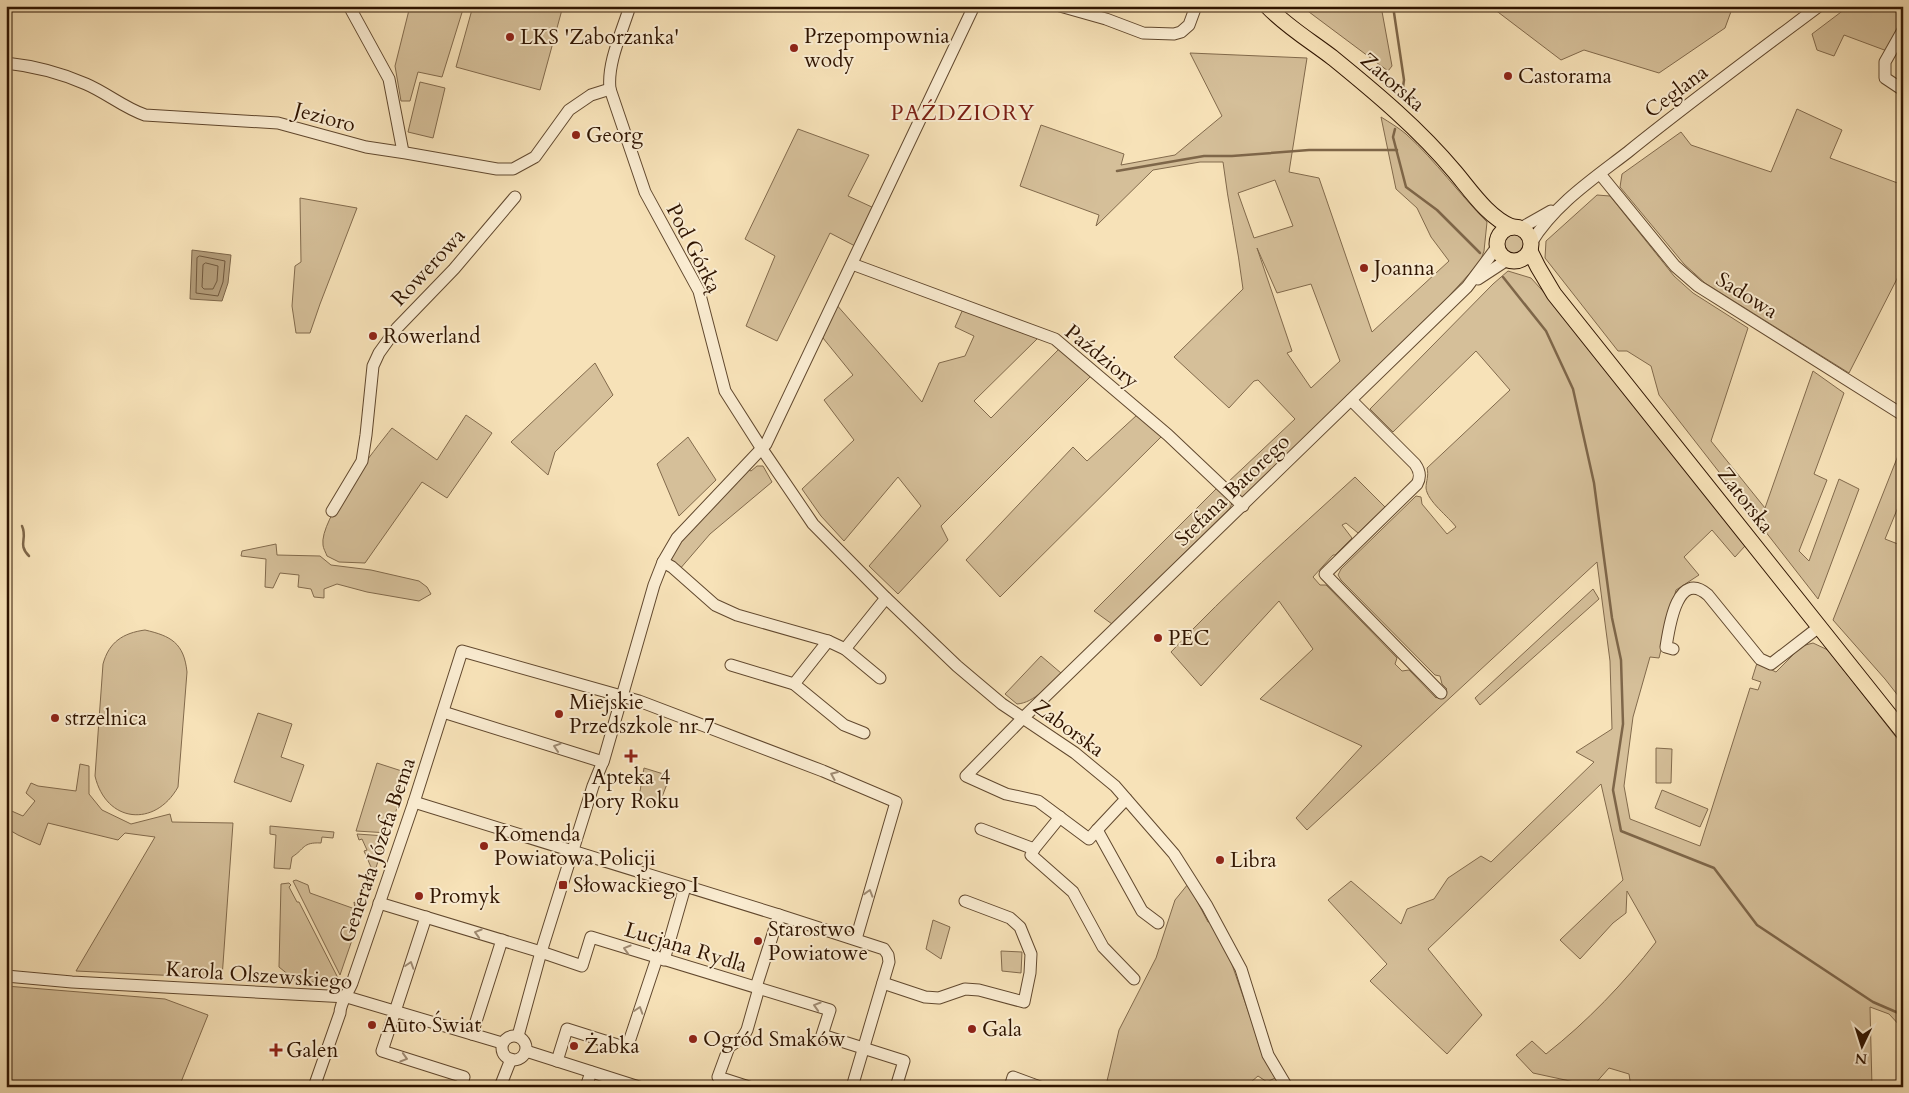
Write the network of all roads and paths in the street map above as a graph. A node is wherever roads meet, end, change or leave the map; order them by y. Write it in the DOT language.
graph roads {
  1 [pos="349,6"];
  2 [pos="630,6"];
  3 [pos="974,6"];
  4 [pos="1060,6"];
  5 [pos="1196,6"];
  6 [pos="1267,6"];
  7 [pos="1819,6"];
  8 [pos="1903,30"];
  9 [pos="6,63"];
  10 [pos="610,89"];
  11 [pos="1903,90"];
  12 [pos="403,152"];
  13 [pos="1600,174"];
  14 [pos="515,197"];
  15 [pos="1480,202"];
  16 [pos="1557,208"];
  17 [pos="1516,228"];
  18 [pos="1497,243"];
  19 [pos="1531,247"];
  20 [pos="1511,261"];
  21 [pos="852,264"];
  22 [pos="1467,287"];
  23 [pos="1554,294"];
  24 [pos="1351,400"];
  25 [pos="1903,414"];
  26 [pos="762,449"];
  27 [pos="1243,506"];
  28 [pos="332,511"];
  29 [pos="663,562"];
  30 [pos="886,598"];
  31 [pos="1819,627"];
  32 [pos="828,642"];
  33 [pos="845,649"];
  34 [pos="1674,649"];
  35 [pos="731,665"];
  36 [pos="880,678"];
  37 [pos="794,684"];
  38 [pos="1439,686"];
  39 [pos="622,696"];
  40 [pos="443,712"];
  41 [pos="1023,718"];
  42 [pos="864,732"];
  43 [pos="1903,732"];
  44 [pos="603,762"];
  45 [pos="1126,798"];
  46 [pos="414,802"];
  47 [pos="1060,817"];
  48 [pos="981,829"];
  49 [pos="1097,830"];
  50 [pos="1034,849"];
  51 [pos="573,851"];
  52 [pos="685,887"];
  53 [pos="964,901"];
  54 [pos="379,903"];
  55 [pos="779,915"];
  56 [pos="426,917"];
  57 [pos="1158,923"];
  58 [pos="856,939"];
  59 [pos="502,940"];
  60 [pos="541,952"];
  61 [pos="660,959"];
  62 [pos="6,976"];
  63 [pos="1134,979"];
  64 [pos="883,983"];
  65 [pos="757,988"];
  66 [pos="347,997"];
  67 [pos="395,1011"];
  68 [pos="472,1034"];
  69 [pos="518,1036"];
  70 [pos="502,1043"];
  71 [pos="863,1049"];
  72 [pos="526,1051"];
  73 [pos="511,1060"];
  74 [pos="556,1061"];
  75 [pos="591,1072"];
  76 [pos="314,1087"];
  77 [pos="461,1087"];
  78 [pos="500,1087"];
  79 [pos="586,1087"];
  80 [pos="639,1087"];
  81 [pos="750,1087"];
  82 [pos="852,1087"];
  83 [pos="896,1087"];
  84 [pos="1010,1087"];
  85 [pos="1040,1087"];
  86 [pos="1287,1087"];
  1 -- 12 [label="street"];
  2 -- 10 [label="street"];
  3 -- 21 [label="street"];
  4 -- 5 [label="street"];
  6 -- 15 [label="main road, Zatorska"];
  7 -- 13 [label="street, Ceglana"];
  8 -- 11 [label="street"];
  9 -- 12 [label="street, Jezioro"];
  10 -- 12 [label="street, Jezioro"];
  10 -- 26 [label="street, Pod Górką"];
  13 -- 16 [label="street, Ceglana"];
  13 -- 25 [label="street, Sadowa"];
  14 -- 28 [label="street, Rowerowa"];
  15 -- 17 [label="main road, Zatorska"];
  15 -- 18 [label="main road, Zatorska"];
  16 -- 17 [label="street, Ceglana"];
  16 -- 19 [label="street, Ceglana"];
  17 -- 18 [label="main road"];
  17 -- 19 [label="main road"];
  18 -- 20 [label="main road"];
  18 -- 22 [label="street, Stefana Batorego"];
  19 -- 20 [label="main road"];
  19 -- 23 [label="main road, Zatorska"];
  20 -- 22 [label="street, Stefana Batorego"];
  20 -- 23 [label="main road, Zatorska"];
  21 -- 26 [label="street"];
  21 -- 27 [label="street, Paździory"];
  22 -- 24 [label="street, Stefana Batorego"];
  23 -- 31 [label="main road, Zatorska"];
  24 -- 27 [label="street, Stefana Batorego"];
  24 -- 38 [label="street"];
  26 -- 29 [label="street"];
  26 -- 30 [label="street, Zaborska"];
  27 -- 41 [label="street, Stefana Batorego"];
  29 -- 32 [label="street"];
  29 -- 39 [label="street"];
  30 -- 33 [label="street"];
  30 -- 41 [label="street, Zaborska"];
  31 -- 34 [label="street"];
  31 -- 43 [label="main road, Zatorska"];
  32 -- 33 [label="street"];
  32 -- 37 [label="street"];
  33 -- 36 [label="street"];
  35 -- 37 [label="street"];
  37 -- 42 [label="street"];
  39 -- 40 [label="street, Generała Józefa Bema"];
  39 -- 44 [label="street"];
  58 -- 39 [label="street, one-way"];
  44 -- 40 [label="street, one-way"];
  40 -- 46 [label="street, Generała Józefa Bema"];
  41 -- 45 [label="street, Zaborska"];
  41 -- 47 [label="street, Stefana Batorego"];
  44 -- 51 [label="street"];
  45 -- 49 [label="street"];
  45 -- 86 [label="street, Zaborska"];
  46 -- 51 [label="street"];
  46 -- 54 [label="street, Generała Józefa Bema"];
  47 -- 49 [label="street"];
  47 -- 50 [label="street"];
  48 -- 50 [label="street"];
  49 -- 57 [label="street"];
  50 -- 63 [label="street"];
  51 -- 52 [label="street"];
  51 -- 60 [label="street"];
  52 -- 55 [label="street"];
  52 -- 61 [label="street"];
  53 -- 64 [label="street"];
  54 -- 56 [label="street"];
  54 -- 66 [label="street, Generała Józefa Bema"];
  55 -- 58 [label="street"];
  55 -- 65 [label="street"];
  59 -- 56 [label="street, one-way"];
  67 -- 56 [label="street, one-way"];
  58 -- 64 [label="street"];
  59 -- 60 [label="street"];
  59 -- 68 [label="street"];
  61 -- 60 [label="street, Lucjana Rydla, one-way"];
  60 -- 69 [label="street"];
  61 -- 65 [label="street, Lucjana Rydla"];
  74 -- 61 [label="street, one-way"];
  62 -- 66 [label="street, Karola Olszewskiego"];
  64 -- 71 [label="street"];
  71 -- 65 [label="street, Lucjana Rydla, one-way"];
  65 -- 81 [label="street"];
  66 -- 67 [label="street, Karola Olszewskiego"];
  66 -- 76 [label="street, Generała Józefa Bema"];
  67 -- 68 [label="street, Karola Olszewskiego"];
  67 -- 77 [label="street, one-way"];
  68 -- 70 [label="street, Karola Olszewskiego"];
  69 -- 70 [label="street"];
  69 -- 72 [label="street"];
  70 -- 73 [label="street"];
  71 -- 82 [label="street"];
  71 -- 83 [label="street"];
  72 -- 73 [label="street"];
  72 -- 74 [label="street"];
  73 -- 78 [label="street"];
  74 -- 75 [label="street"];
  75 -- 79 [label="street"];
  75 -- 80 [label="street"];
  84 -- 85 [label="street"];
}
